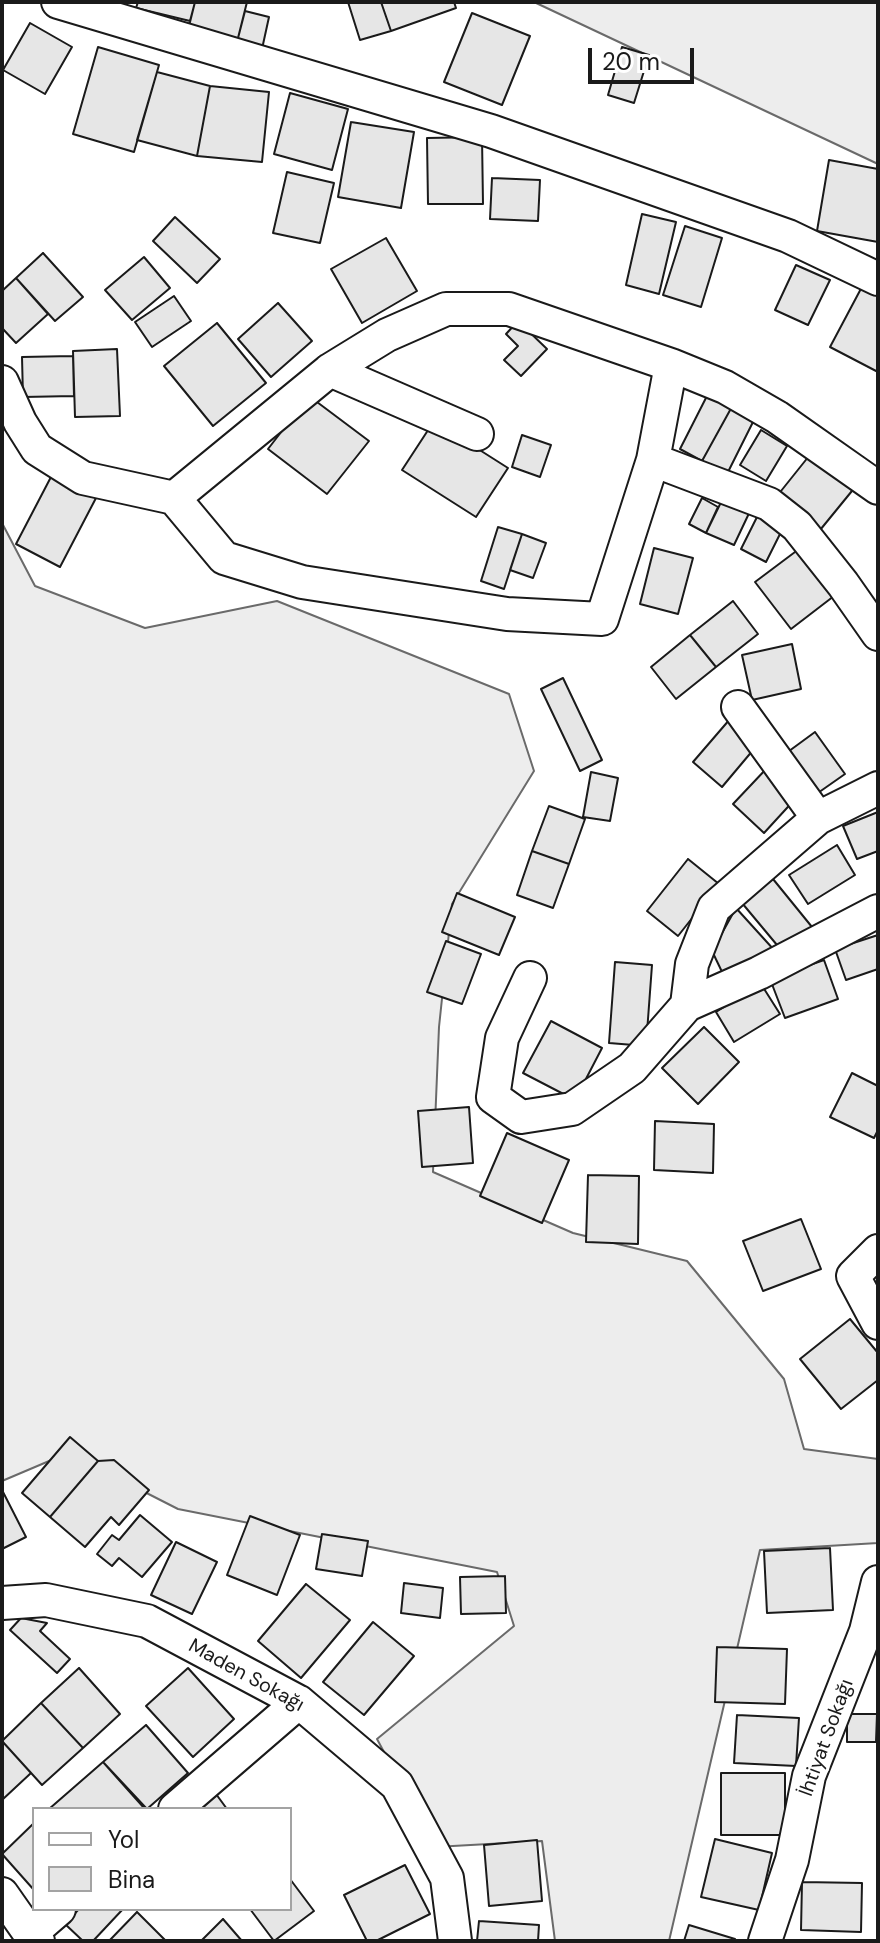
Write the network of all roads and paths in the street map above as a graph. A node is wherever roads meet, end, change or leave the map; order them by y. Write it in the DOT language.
graph roads {
  1 [pos="58,2"];
  2 [pos="878,279"];
  3 [pos="671,365"];
  4 [pos="330,370"];
  5 [pos="2,382"];
  6 [pos="477,434"];
  7 [pos="653,460"];
  8 [pos="878,488"];
  9 [pos="174,498"];
  10 [pos="878,634"];
  11 [pos="738,707"];
  12 [pos="878,788"];
  13 [pos="818,818"];
  14 [pos="878,911"];
  15 [pos="530,978"];
  16 [pos="687,1005"];
  17 [pos="878,1251"];
  18 [pos="878,1323"];
  19 [pos="878,1582"];
  20 [pos="2,1603"];
  21 [pos="299,1702"];
  22 [pos="177,1807"];
  23 [pos="2,1894"];
  24 [pos="57,1911"];
  25 [pos="34,1938"];
  26 [pos="455,1941"];
  27 [pos="765,1941"];
  1 -- 2 [label="street"];
  3 -- 4 [label="street"];
  3 -- 7 [label="street"];
  3 -- 8 [label="street"];
  4 -- 6 [label="street"];
  4 -- 9 [label="street"];
  5 -- 9 [label="street"];
  7 -- 9 [label="street"];
  7 -- 10 [label="street"];
  11 -- 13 [label="street"];
  12 -- 13 [label="street"];
  13 -- 16 [label="street"];
  14 -- 16 [label="street"];
  15 -- 16 [label="street"];
  17 -- 18 [label="street"];
  19 -- 27 [label="street, İhtiyat Sokağı"];
  20 -- 21 [label="street, Maden Sokağı"];
  21 -- 22 [label="street"];
  21 -- 26 [label="street, Maden Sokağı"];
  23 -- 25 [label="street"];
  24 -- 25 [label="street"];
}
